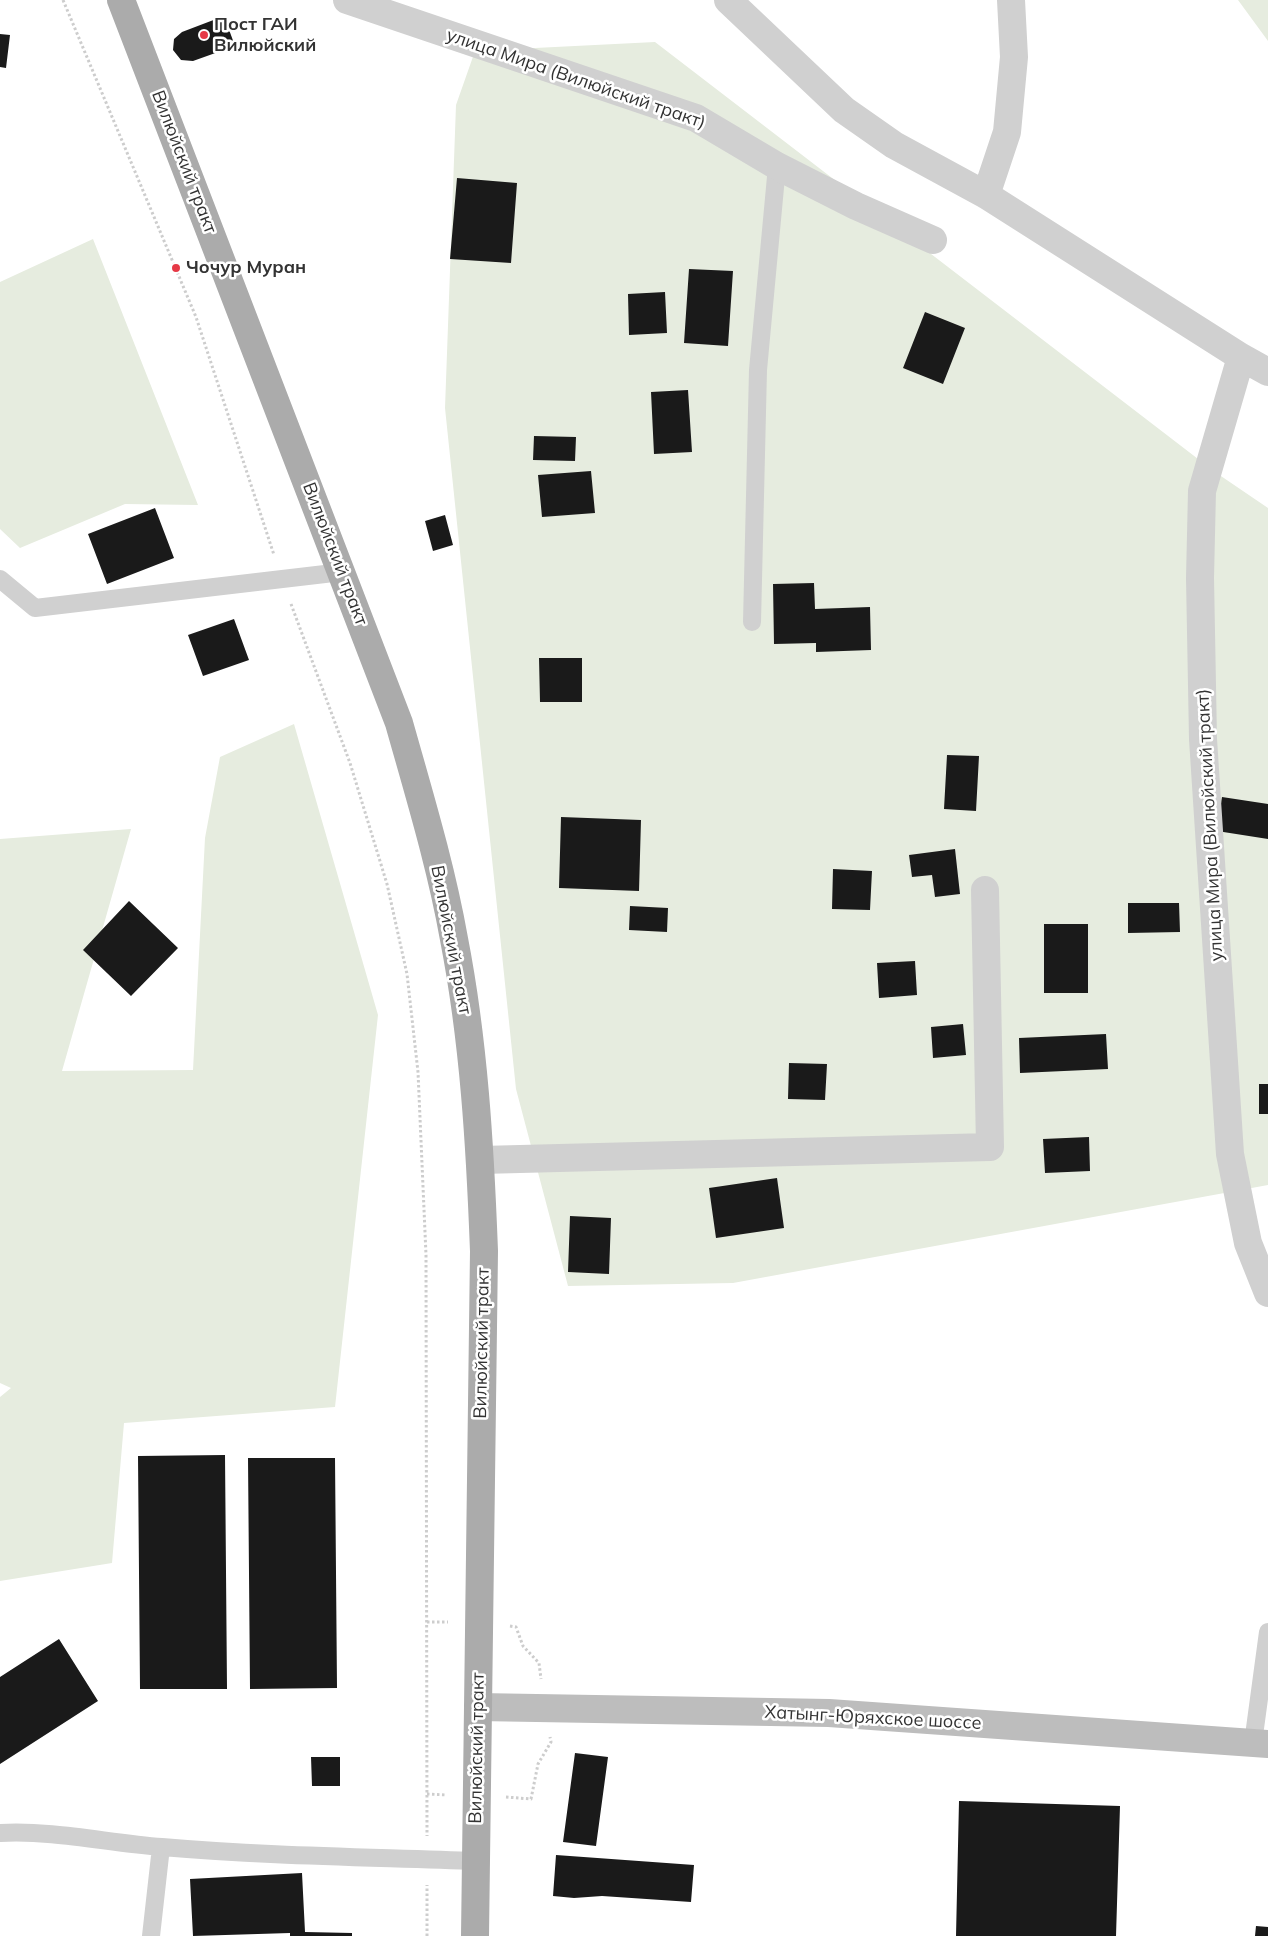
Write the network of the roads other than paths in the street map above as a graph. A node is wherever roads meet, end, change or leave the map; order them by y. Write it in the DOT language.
graph roads {
  1 [pos="121,0"];
  2 [pos="347,0"];
  3 [pos="728,0"];
  4 [pos="1011,0"];
  5 [pos="777,166"];
  6 [pos="986,194"];
  7 [pos="933,240"];
  8 [pos="1241,357"];
  9 [pos="1268,372"];
  10 [pos="342,572"];
  11 [pos="0,579"];
  12 [pos="752,622"];
  13 [pos="985,890"];
  14 [pos="481,1160"];
  15 [pos="1268,1293"];
  16 [pos="1268,1632"];
  17 [pos="478,1707"];
  18 [pos="1261,1744"];
  19 [pos="0,1833"];
  20 [pos="161,1847"];
  21 [pos="476,1861"];
  22 [pos="151,1936"];
  23 [pos="475,1936"];
  1 -- 10 [label="main road, Вилюйский тракт"];
  2 -- 5 [label="street, улица Мира (Вилюйский тракт)"];
  3 -- 6 [label="street"];
  4 -- 6 [label="street"];
  5 -- 7 [label="street, улица Мира (Вилюйский тракт)"];
  5 -- 12 [label="lane"];
  6 -- 8 [label="street"];
  8 -- 9 [label="street"];
  8 -- 15 [label="street, улица Мира (Вилюйский тракт)"];
  10 -- 11 [label="lane"];
  10 -- 14 [label="main road, Вилюйский тракт"];
  13 -- 14 [label="street"];
  14 -- 17 [label="main road, Вилюйский тракт"];
  16 -- 18 [label="lane"];
  17 -- 18 [label="main road, Хатынг-Юряхское шоссе"];
  17 -- 21 [label="main road, Вилюйский тракт"];
  19 -- 20 [label="lane"];
  20 -- 21 [label="lane"];
  20 -- 22 [label="lane"];
  21 -- 23 [label="main road, Вилюйский тракт"];
}
